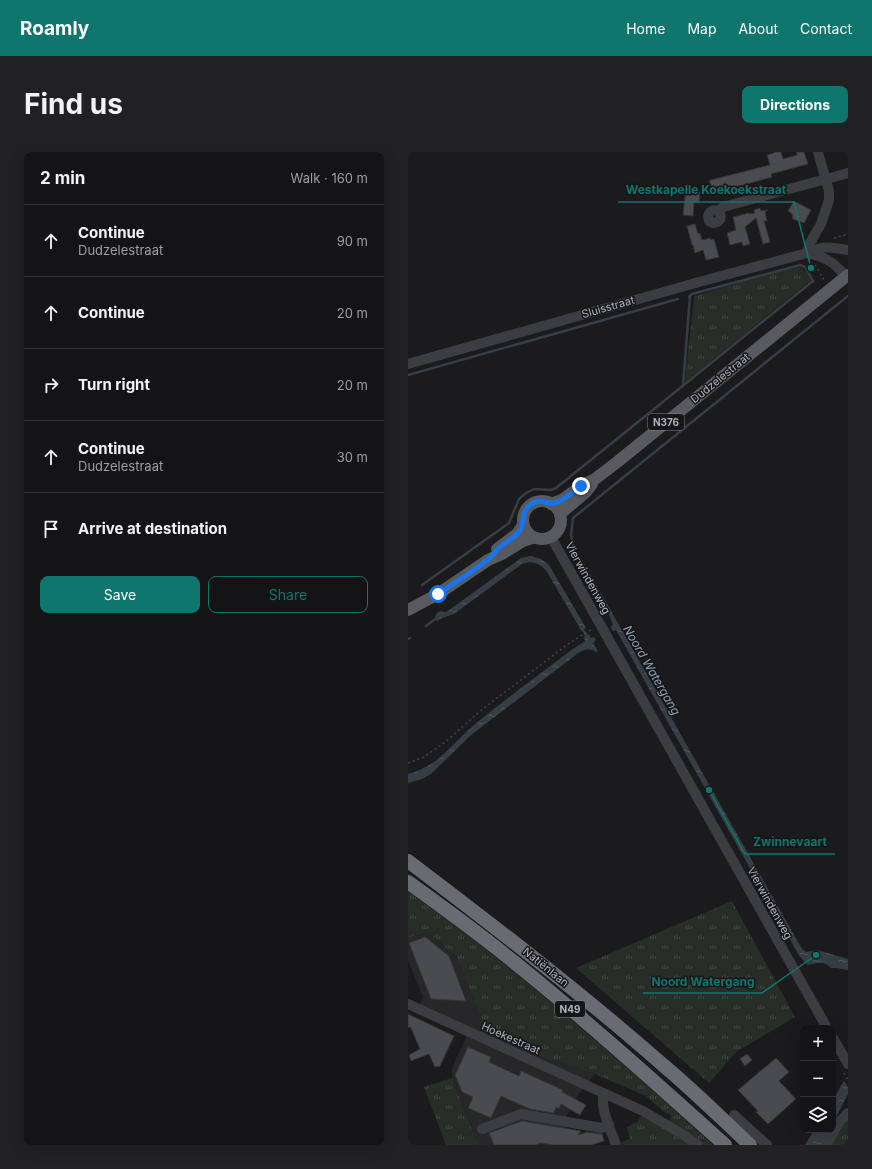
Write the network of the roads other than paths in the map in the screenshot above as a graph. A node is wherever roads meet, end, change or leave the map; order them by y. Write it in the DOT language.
graph roads {
  1 [pos="818,152"];
  2 [pos="848,173"];
  3 [pos="826,179"];
  4 [pos="718,211"];
  5 [pos="848,250"];
  6 [pos="807,253"];
  7 [pos="847,276"];
  8 [pos="408,364"];
  9 [pos="595,479"];
  10 [pos="552,504"];
  11 [pos="560,514"];
  12 [pos="523,525"];
  13 [pos="551,537"];
  14 [pos="532,538"];
  15 [pos="488,560"];
  16 [pos="438,594"];
  17 [pos="408,610"];
  18 [pos="408,620"];
  19 [pos="408,861"];
  20 [pos="408,882"];
  21 [pos="408,1004"];
  22 [pos="825,1025"];
  23 [pos="836,1043"];
  24 [pos="848,1064"];
  25 [pos="604,1094"];
  26 [pos="848,1113"];
  27 [pos="734,1115"];
  28 [pos="609,1125"];
  29 [pos="482,1130"];
  30 [pos="616,1145"];
  31 [pos="698,1145"];
  32 [pos="725,1145"];
  33 [pos="750,1145"];
  34 [pos="767,1145"];
  35 [pos="826,1145"];
  1 -- 3 [label="street"];
  2 -- 3 [label="street"];
  3 -- 4 [label="street"];
  3 -- 6 [label="street"];
  5 -- 6 [label="street, Sluisstraat"];
  6 -- 7 [label="street"];
  6 -- 8 [label="street, Sluisstraat"];
  7 -- 9 [label="main road, Dudzelestraat / N376"];
  9 -- 10 [label="main road, Dudzelestraat / N376"];
  9 -- 11 [label="main road, Dudzelestraat / N376"];
  10 -- 11 [label="main road"];
  10 -- 12 [label="main road, N376"];
  11 -- 13 [label="main road"];
  12 -- 14 [label="main road"];
  12 -- 15 [label="main road, N376"];
  13 -- 14 [label="main road, N376"];
  13 -- 22 [label="street, Vierwindenweg"];
  14 -- 15 [label="main road, N376"];
  15 -- 16 [label="main road, N376"];
  16 -- 17 [label="main road, N376"];
  16 -- 18 [label="main road, N376"];
  19 -- 33 [label="highway, Natiënlaan / N49"];
  20 -- 32 [label="highway, Natiënlaan / N49"];
  21 -- 25 [label="street, Hoekestraat"];
  23 -- 24 [label="street"];
  25 -- 28 [label="street"];
  25 -- 31 [label="street, Hoekestraat"];
  26 -- 35 [label="street"];
  27 -- 34 [label="street"];
  28 -- 29 [label="street"];
  28 -- 30 [label="street"];
}
